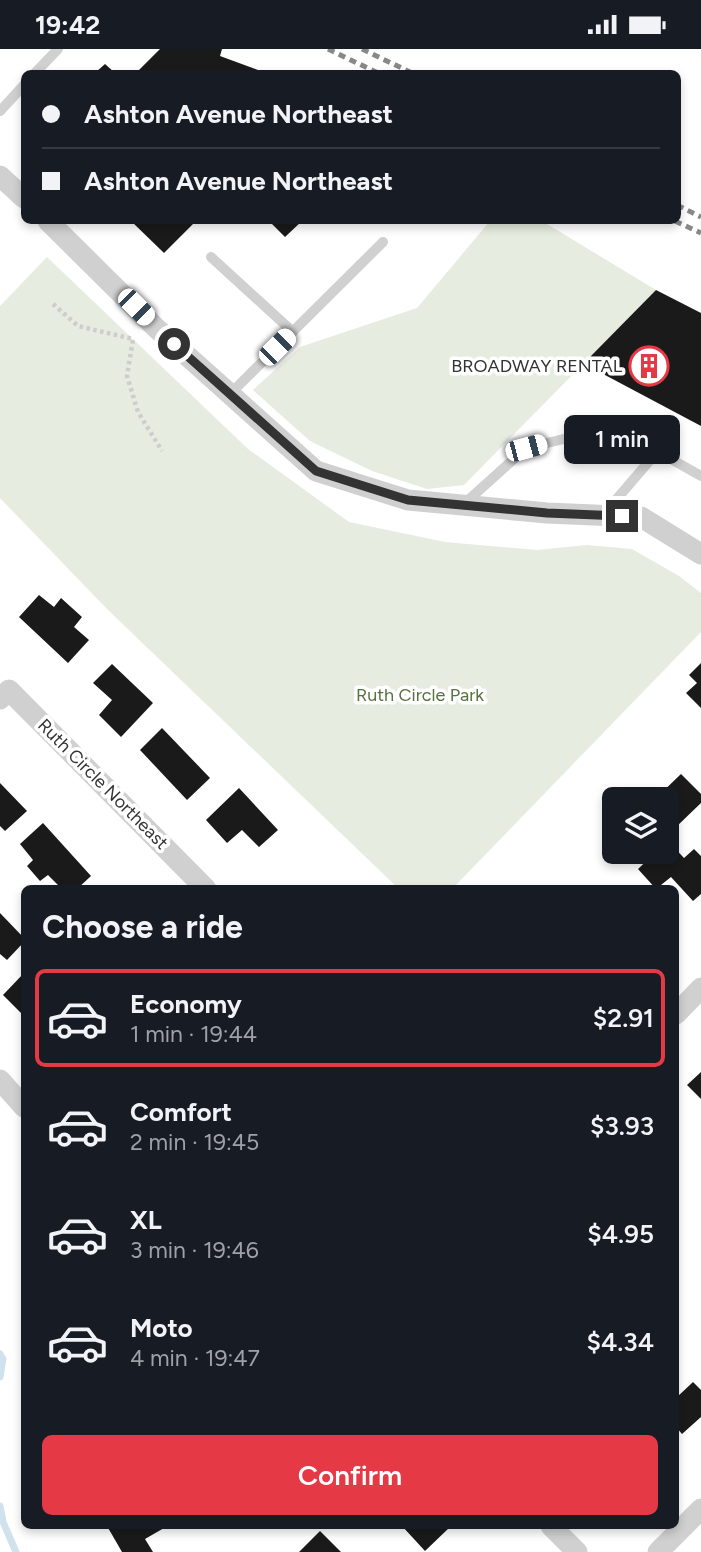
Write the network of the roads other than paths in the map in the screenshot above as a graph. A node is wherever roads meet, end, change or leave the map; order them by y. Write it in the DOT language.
graph roads {
  1 [pos="58,49"];
  2 [pos="38,70"];
  3 [pos="21,88"];
  4 [pos="0,111"];
  5 [pos="0,176"];
  6 [pos="21,195"];
  7 [pos="51,224"];
  8 [pos="383,242"];
  9 [pos="211,257"];
  10 [pos="293,332"];
  11 [pos="230,394"];
  12 [pos="657,452"];
  13 [pos="701,476"];
  14 [pos="463,505"];
  15 [pos="603,515"];
  16 [pos="701,554"];
  17 [pos="0,699"];
  18 [pos="202,885"];
  19 [pos="701,988"];
  20 [pos="679,1011"];
  21 [pos="0,1080"];
  22 [pos="21,1104"];
  23 [pos="701,1509"];
  24 [pos="554,1529"];
  25 [pos="577,1552"];
  26 [pos="658,1552"];
  1 -- 2 [label="lane"];
  3 -- 4 [label="lane"];
  5 -- 6 [label="street"];
  7 -- 11 [label="street"];
  8 -- 10 [label="lane"];
  9 -- 10 [label="lane"];
  10 -- 11 [label="lane"];
  11 -- 14 [label="street"];
  12 -- 13 [label="lane"];
  12 -- 14 [label="lane"];
  12 -- 15 [label="lane"];
  14 -- 15 [label="street"];
  15 -- 16 [label="street"];
  17 -- 18 [label="street, Ruth Circle Northeast"];
  19 -- 20 [label="street"];
  21 -- 22 [label="street"];
  23 -- 26 [label="street"];
  24 -- 25 [label="street"];
}
